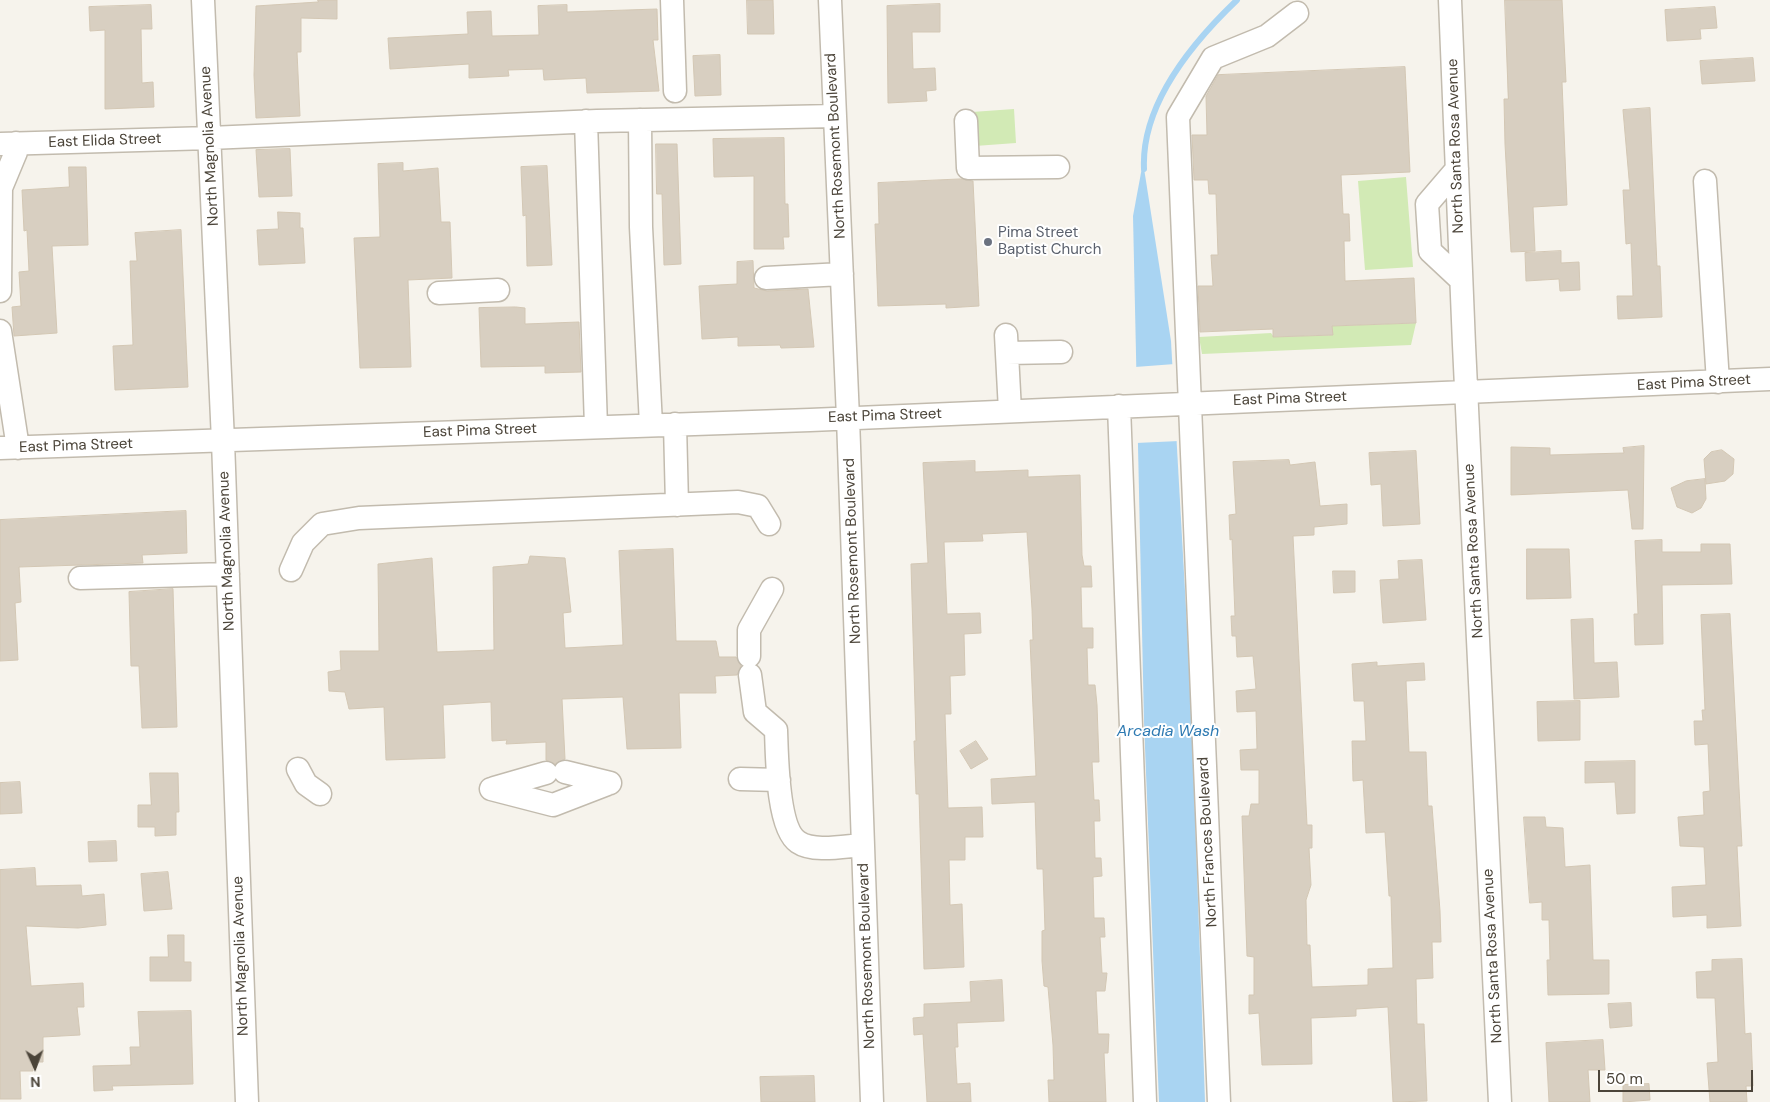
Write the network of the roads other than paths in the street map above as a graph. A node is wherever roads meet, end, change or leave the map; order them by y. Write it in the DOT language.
graph roads {
  1 [pos="202,0"];
  2 [pos="672,0"];
  3 [pos="830,0"];
  4 [pos="1450,0"];
  5 [pos="1297,13"];
  6 [pos="675,91"];
  7 [pos="835,116"];
  8 [pos="640,120"];
  9 [pos="586,121"];
  10 [pos="966,121"];
  11 [pos="210,138"];
  12 [pos="8,143"];
  13 [pos="1058,167"];
  14 [pos="1457,169"];
  15 [pos="1705,180"];
  16 [pos="842,274"];
  17 [pos="766,278"];
  18 [pos="1461,280"];
  19 [pos="498,290"];
  20 [pos="0,291"];
  21 [pos="439,293"];
  22 [pos="0,331"];
  23 [pos="1061,352"];
  24 [pos="1770,379"];
  25 [pos="1718,382"];
  26 [pos="1467,392"];
  27 [pos="1182,403"];
  28 [pos="1122,406"];
  29 [pos="1010,411"];
  30 [pos="848,418"];
  31 [pos="675,424"];
  32 [pos="651,425"];
  33 [pos="596,427"];
  34 [pos="223,440"];
  35 [pos="9,448"];
  36 [pos="677,505"];
  37 [pos="769,524"];
  38 [pos="291,570"];
  39 [pos="228,574"];
  40 [pos="80,578"];
  41 [pos="772,590"];
  42 [pos="298,769"];
  43 [pos="740,779"];
  44 [pos="779,780"];
  45 [pos="320,794"];
  46 [pos="863,845"];
  47 [pos="247,1102"];
  48 [pos="872,1102"];
  49 [pos="1146,1102"];
  50 [pos="1220,1102"];
  51 [pos="1500,1102"];
  1 -- 11 [label="street, North Magnolia Avenue"];
  2 -- 6 [label="street"];
  3 -- 7 [label="street, North Rosemont Boulevard"];
  4 -- 14 [label="street, North Santa Rosa Avenue"];
  5 -- 27 [label="street, North Frances Boulevard"];
  7 -- 8 [label="street, East Elida Street"];
  7 -- 16 [label="street, North Rosemont Boulevard"];
  8 -- 9 [label="street, East Elida Street"];
  8 -- 32 [label="street"];
  9 -- 11 [label="street, East Elida Street"];
  9 -- 33 [label="street"];
  10 -- 13 [label="street"];
  11 -- 12 [label="street, East Elida Street"];
  11 -- 34 [label="street, North Magnolia Avenue"];
  12 -- 20 [label="street"];
  14 -- 18 [label="street, North Santa Rosa Avenue"];
  14 -- 18 [label="street"];
  15 -- 25 [label="street"];
  16 -- 17 [label="street"];
  16 -- 30 [label="street, North Rosemont Boulevard"];
  18 -- 26 [label="street, North Santa Rosa Avenue"];
  19 -- 21 [label="street"];
  22 -- 35 [label="street"];
  23 -- 29 [label="street"];
  24 -- 25 [label="street, East Pima Street"];
  25 -- 26 [label="street, East Pima Street"];
  26 -- 27 [label="street, East Pima Street"];
  26 -- 51 [label="street, North Santa Rosa Avenue"];
  27 -- 28 [label="street, East Pima Street"];
  27 -- 50 [label="street, North Frances Boulevard"];
  28 -- 29 [label="street, East Pima Street"];
  28 -- 49 [label="street"];
  29 -- 30 [label="street, East Pima Street"];
  30 -- 31 [label="street, East Pima Street"];
  30 -- 46 [label="street, North Rosemont Boulevard"];
  31 -- 32 [label="street, East Pima Street"];
  31 -- 36 [label="street"];
  32 -- 33 [label="street, East Pima Street"];
  33 -- 34 [label="street, East Pima Street"];
  34 -- 35 [label="street, East Pima Street"];
  34 -- 39 [label="street, North Magnolia Avenue"];
  36 -- 37 [label="street"];
  36 -- 38 [label="street"];
  39 -- 40 [label="street"];
  39 -- 47 [label="street, North Magnolia Avenue"];
  41 -- 44 [label="street"];
  42 -- 45 [label="street"];
  43 -- 44 [label="street"];
  44 -- 46 [label="street"];
  46 -- 48 [label="street, North Rosemont Boulevard"];
}
